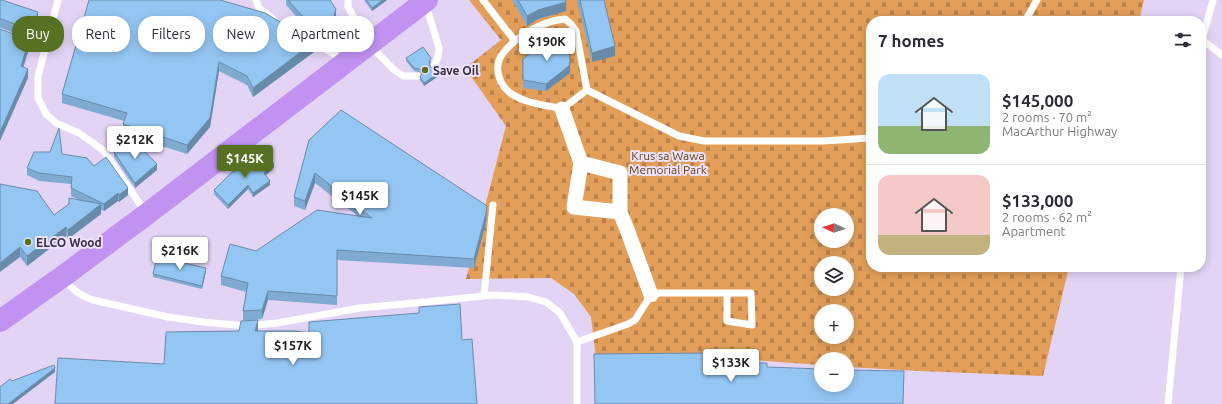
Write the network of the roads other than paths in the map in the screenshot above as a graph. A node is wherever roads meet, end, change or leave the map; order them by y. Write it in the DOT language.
graph roads {
  1 [pos="58,0"];
  2 [pos="256,0"];
  3 [pos="348,0"];
  4 [pos="425,0"];
  5 [pos="484,0"];
  6 [pos="1037,0"];
  7 [pos="1213,0"];
  8 [pos="54,16"];
  9 [pos="353,16"];
  10 [pos="1028,16"];
  11 [pos="277,21"];
  12 [pos="1206,23"];
  13 [pos="374,40"];
  14 [pos="515,41"];
  15 [pos="1206,43"];
  16 [pos="374,49"];
  17 [pos="44,52"];
  18 [pos="329,52"];
  19 [pos="359,52"];
  20 [pos="1222,55"];
  21 [pos="346,62"];
  22 [pos="434,66"];
  23 [pos="418,76"];
  24 [pos="587,90"];
  25 [pos="562,109"];
  26 [pos="866,138"];
  27 [pos="581,163"];
  28 [pos="493,205"];
  29 [pos="620,212"];
  30 [pos="147,214"];
  31 [pos="1181,272"];
  32 [pos="62,277"];
  33 [pos="726,294"];
  34 [pos="651,295"];
  35 [pos="484,296"];
  36 [pos="0,321"];
  37 [pos="577,342"];
  38 [pos="577,404"];
  39 [pos="1168,404"];
  1 -- 8 [label="lane"];
  2 -- 11 [label="lane"];
  3 -- 9 [label="lane"];
  4 -- 13 [label="highway"];
  4 -- 22 [label="lane"];
  5 -- 14 [label="lane"];
  6 -- 10 [label="lane"];
  7 -- 12 [label="lane"];
  14 -- 24 [label="lane"];
  14 -- 25 [label="lane"];
  15 -- 20 [label="lane"];
  16 -- 23 [label="lane"];
  17 -- 30 [label="lane"];
  18 -- 21 [label="lane"];
  19 -- 21 [label="highway"];
  21 -- 30 [label="highway"];
  24 -- 25 [label="lane"];
  24 -- 26 [label="lane"];
  25 -- 27 [label="street"];
  27 -- 29 [label="street"];
  27 -- 29 [label="street"];
  28 -- 35 [label="lane"];
  29 -- 34 [label="street"];
  30 -- 32 [label="highway"];
  31 -- 39 [label="lane"];
  32 -- 35 [label="lane"];
  32 -- 36 [label="highway"];
  33 -- 33 [label="lane"];
  33 -- 34 [label="lane"];
  34 -- 37 [label="lane"];
  35 -- 37 [label="lane"];
  37 -- 38 [label="lane"];
}
